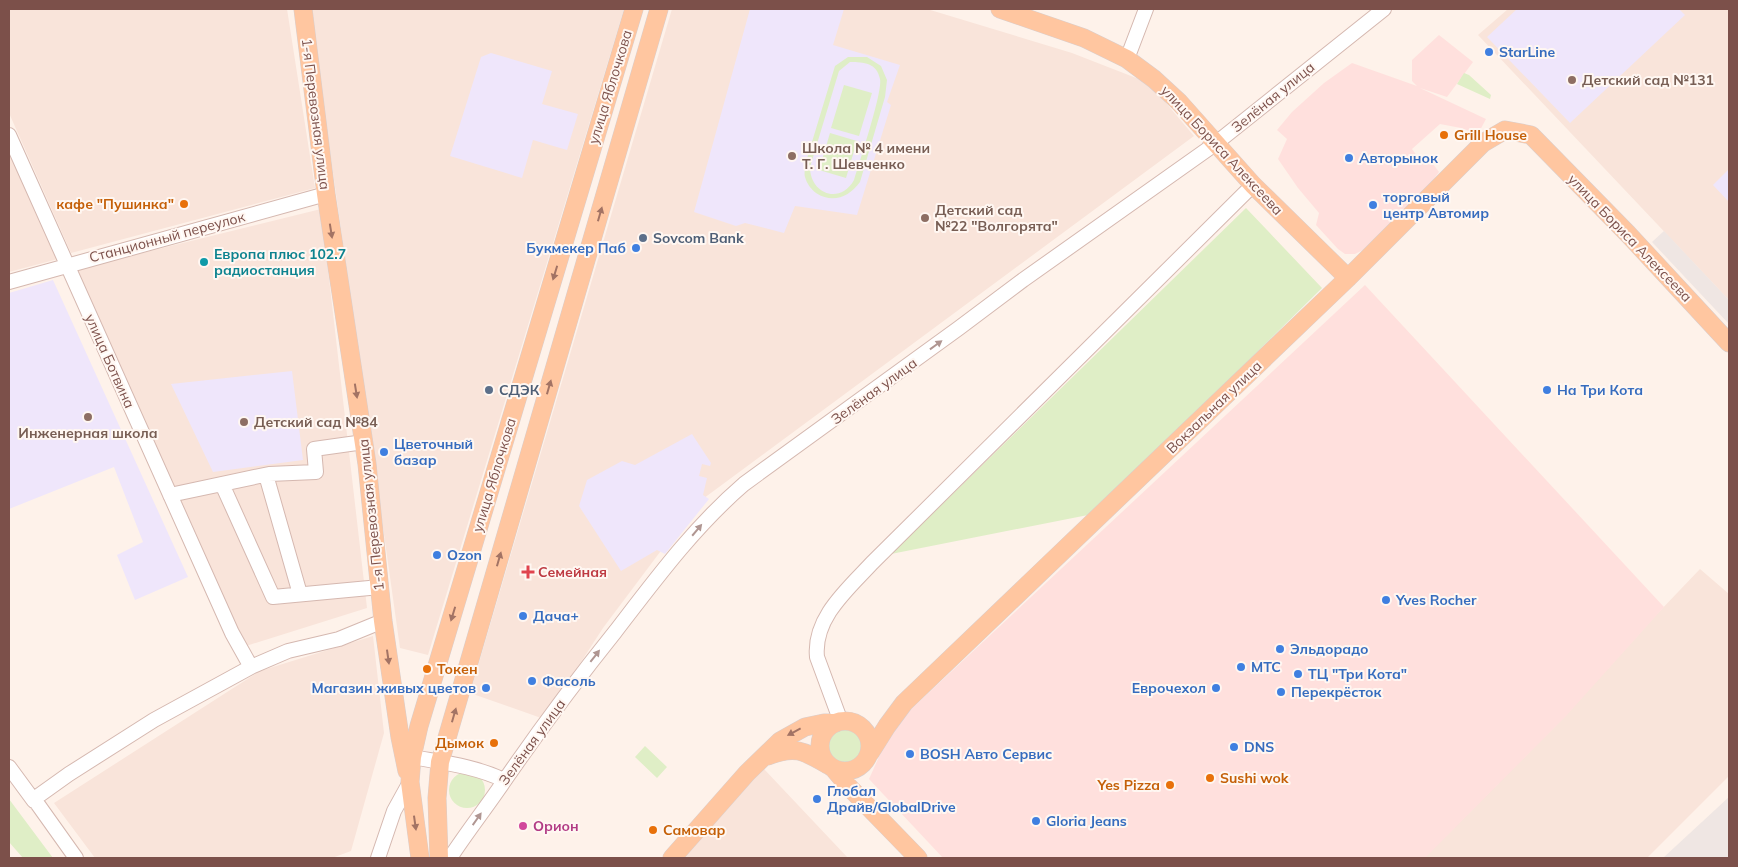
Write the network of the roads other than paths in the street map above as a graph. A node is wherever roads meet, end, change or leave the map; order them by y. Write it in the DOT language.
graph roads {
  1 [pos="303,9"];
  2 [pos="634,9"];
  3 [pos="659,9"];
  4 [pos="1000,9"];
  5 [pos="1146,9"];
  6 [pos="1384,9"];
  7 [pos="1127,58"];
  8 [pos="9,135"];
  9 [pos="1531,135"];
  10 [pos="1215,144"];
  11 [pos="1253,185"];
  12 [pos="326,194"];
  13 [pos="67,265"];
  14 [pos="1348,278"];
  15 [pos="9,282"];
  16 [pos="1729,342"];
  17 [pos="364,442"];
  18 [pos="266,475"];
  19 [pos="222,484"];
  20 [pos="170,495"];
  21 [pos="380,587"];
  22 [pos="300,594"];
  23 [pos="383,620"];
  24 [pos="252,667"];
  25 [pos="904,703"];
  26 [pos="843,722"];
  27 [pos="412,757"];
  28 [pos="868,757"];
  29 [pos="760,759"];
  30 [pos="440,762"];
  31 [pos="9,767"];
  32 [pos="831,767"];
  33 [pos="504,780"];
  34 [pos="410,782"];
  35 [pos="34,799"];
  36 [pos="876,814"];
  37 [pos="76,858"];
  38 [pos="378,858"];
  39 [pos="420,858"];
  40 [pos="439,858"];
  41 [pos="450,858"];
  42 [pos="672,858"];
  43 [pos="918,858"];
  1 -- 12 [label="main road, 1-я Перевозная улица"];
  2 -- 27 [label="main road, улица Яблочкова, one-way"];
  30 -- 3 [label="main road, улица Яблочкова, one-way"];
  4 -- 7 [label="main road, улица Бориса Алексеева"];
  5 -- 7 [label="street"];
  6 -- 10 [label="street, Зелёная улица"];
  7 -- 10 [label="main road, улица Бориса Алексеева"];
  8 -- 13 [label="street, улица Ботвина"];
  9 -- 14 [label="main road, Вокзальная улица"];
  9 -- 16 [label="main road, улица Бориса Алексеева"];
  10 -- 11 [label="main road, улица Бориса Алексеева"];
  33 -- 10 [label="street, Зелёная улица, one-way"];
  11 -- 14 [label="main road, улица Бориса Алексеева"];
  11 -- 26 [label="street"];
  12 -- 13 [label="street, Станционный переулок"];
  12 -- 17 [label="main road, 1-я Перевозная улица, one-way"];
  13 -- 15 [label="street, Станционный переулок"];
  13 -- 20 [label="street, улица Ботвина"];
  14 -- 25 [label="main road, Вокзальная улица"];
  17 -- 18 [label="street"];
  17 -- 21 [label="main road, 1-я Перевозная улица"];
  18 -- 19 [label="street"];
  18 -- 22 [label="street"];
  19 -- 20 [label="street"];
  19 -- 22 [label="street"];
  20 -- 24 [label="street, улица Ботвина"];
  21 -- 22 [label="street"];
  21 -- 23 [label="main road, 1-я Перевозная улица"];
  23 -- 24 [label="street"];
  23 -- 34 [label="main road, 1-я Перевозная улица, one-way"];
  24 -- 35 [label="street"];
  25 -- 26 [label="main road, Вокзальная улица"];
  25 -- 28 [label="main road, Вокзальная улица"];
  26 -- 28 [label="main road"];
  26 -- 29 [label="main road, Вокзальная улица, one-way"];
  26 -- 32 [label="main road"];
  27 -- 30 [label="street"];
  27 -- 34 [label="main road, улица Яблочкова"];
  28 -- 32 [label="main road"];
  28 -- 36 [label="main road"];
  29 -- 32 [label="main road"];
  29 -- 42 [label="main road, Вокзальная улица"];
  30 -- 33 [label="street"];
  30 -- 40 [label="main road, улица Яблочкова"];
  31 -- 35 [label="street"];
  32 -- 36 [label="main road"];
  41 -- 33 [label="street, Зелёная улица, one-way"];
  34 -- 38 [label="street"];
  34 -- 39 [label="main road, улица Яблочкова, one-way"];
  35 -- 37 [label="street"];
  36 -- 43 [label="main road"];
}
